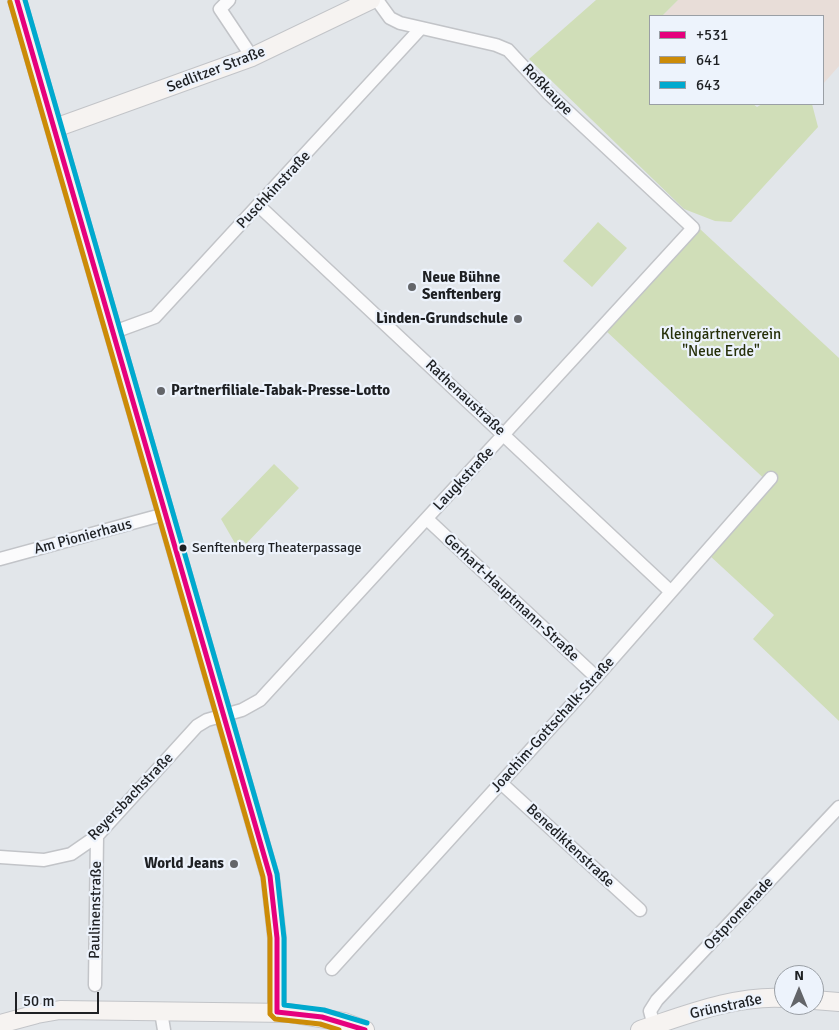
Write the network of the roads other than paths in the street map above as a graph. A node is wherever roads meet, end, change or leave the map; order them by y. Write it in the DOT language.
graph roads {
  1 [pos="17,0"];
  2 [pos="371,0"];
  3 [pos="377,0"];
  4 [pos="224,4"];
  5 [pos="421,28"];
  6 [pos="252,58"];
  7 [pos="55,128"];
  8 [pos="259,206"];
  9 [pos="693,228"];
  10 [pos="114,332"];
  11 [pos="504,436"];
  12 [pos="771,478"];
  13 [pos="165,514"];
  14 [pos="427,519"];
  15 [pos="0,559"];
  16 [pos="670,591"];
  17 [pos="596,677"];
  18 [pos="223,715"];
  19 [pos="501,783"];
  20 [pos="839,807"];
  21 [pos="98,836"];
  22 [pos="0,857"];
  23 [pos="640,910"];
  24 [pos="332,969"];
  25 [pos="95,985"];
  26 [pos="774,998"];
  27 [pos="824,1001"];
  28 [pos="839,1002"];
  29 [pos="161,1012"];
  30 [pos="277,1012"];
  31 [pos="0,1024"];
  32 [pos="647,1028"];
  33 [pos="164,1030"];
  34 [pos="364,1030"];
  1 -- 7 [label="main road"];
  2 -- 6 [label="main road, Sedlitzer Straße"];
  3 -- 5 [label="street, Roßkaupe"];
  4 -- 6 [label="street"];
  5 -- 8 [label="street, Puschkinstraße"];
  5 -- 9 [label="street, Roßkaupe"];
  6 -- 7 [label="main road, Sedlitzer Straße"];
  7 -- 10 [label="main road"];
  8 -- 10 [label="street, Puschkinstraße"];
  8 -- 11 [label="street, Rathenaustraße"];
  9 -- 11 [label="street, Laugkstraße"];
  10 -- 13 [label="main road"];
  11 -- 14 [label="street, Laugkstraße"];
  11 -- 16 [label="street, Rathenaustraße"];
  12 -- 16 [label="street, Joachim-Gottschalk-Straße"];
  13 -- 15 [label="street, Am Pionierhaus"];
  13 -- 18 [label="main road"];
  14 -- 17 [label="street, Gerhart-Hauptmann-Straße"];
  14 -- 18 [label="street, Laugkstraße"];
  16 -- 17 [label="street, Joachim-Gottschalk-Straße"];
  17 -- 19 [label="street, Joachim-Gottschalk-Straße"];
  18 -- 21 [label="street, Reyersbachstraße"];
  18 -- 30 [label="main road"];
  19 -- 23 [label="street, Benediktenstraße"];
  19 -- 24 [label="street, Joachim-Gottschalk-Straße"];
  20 -- 32 [label="street, Ostpromenade"];
  21 -- 22 [label="street, Reyersbachstraße"];
  21 -- 25 [label="street, Paulinenstraße"];
  26 -- 32 [label="main road, Grünstraße"];
  27 -- 28 [label="main road"];
  29 -- 30 [label="main road"];
  29 -- 31 [label="main road"];
  29 -- 33 [label="street"];
  30 -- 34 [label="main road"];
}
